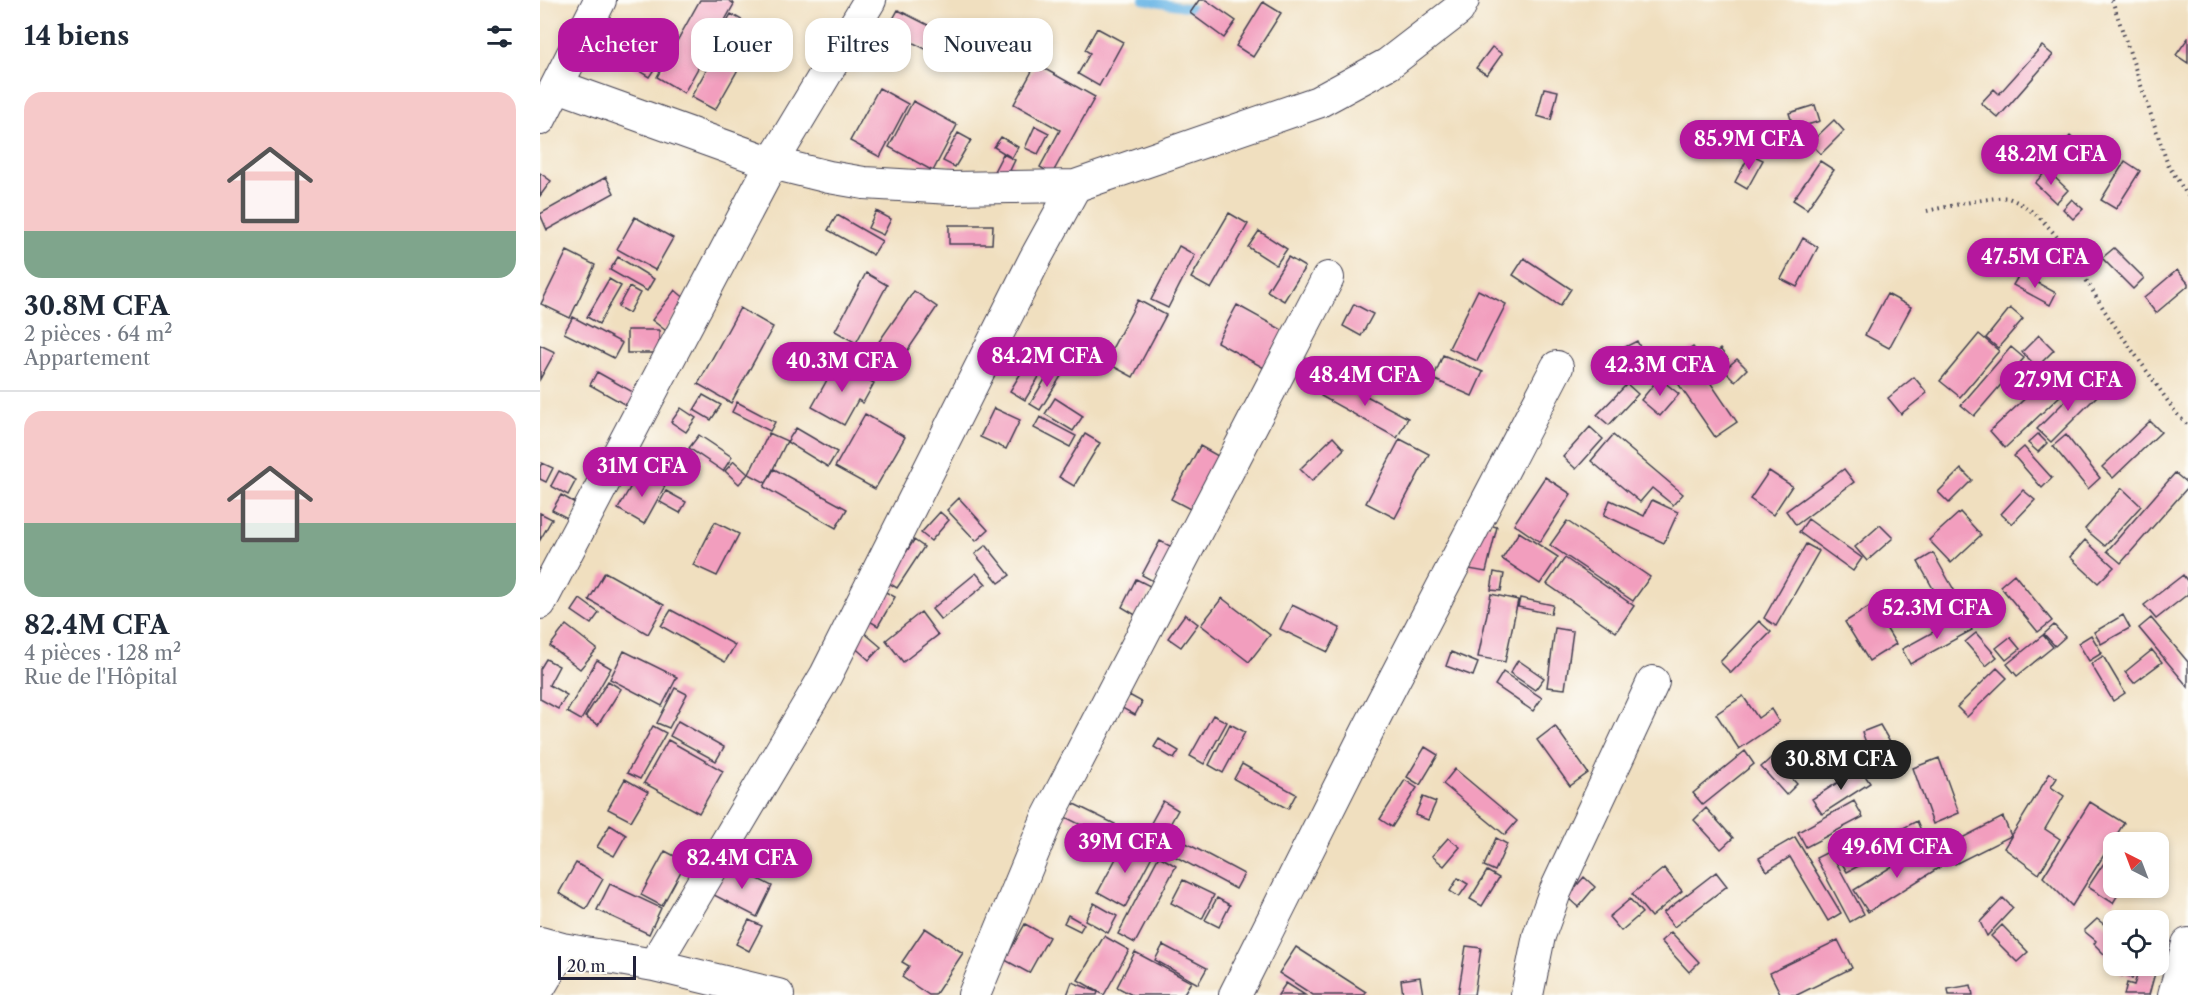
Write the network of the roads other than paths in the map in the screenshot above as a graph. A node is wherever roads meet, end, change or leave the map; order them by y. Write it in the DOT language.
graph roads {
  1 [pos="600,0"];
  2 [pos="870,0"];
  3 [pos="1463,0"];
  4 [pos="558,86"];
  5 [pos="540,119"];
  6 [pos="772,163"];
  7 [pos="1075,186"];
  8 [pos="1328,278"];
  9 [pos="1557,367"];
  10 [pos="540,603"];
  11 [pos="1653,682"];
  12 [pos="2188,944"];
  13 [pos="551,946"];
  14 [pos="654,965"];
  15 [pos="540,986"];
  16 [pos="778,995"];
  17 [pos="974,995"];
  18 [pos="1235,995"];
  19 [pos="1527,995"];
  20 [pos="2174,995"];
  1 -- 4 [label="street"];
  2 -- 6 [label="street"];
  3 -- 7 [label="street"];
  4 -- 5 [label="street"];
  4 -- 6 [label="street"];
  6 -- 7 [label="street"];
  6 -- 10 [label="street"];
  7 -- 14 [label="street"];
  8 -- 17 [label="street"];
  9 -- 18 [label="street"];
  11 -- 19 [label="street"];
  12 -- 20 [label="street"];
  13 -- 14 [label="street"];
  13 -- 15 [label="street"];
  14 -- 16 [label="street"];
}
